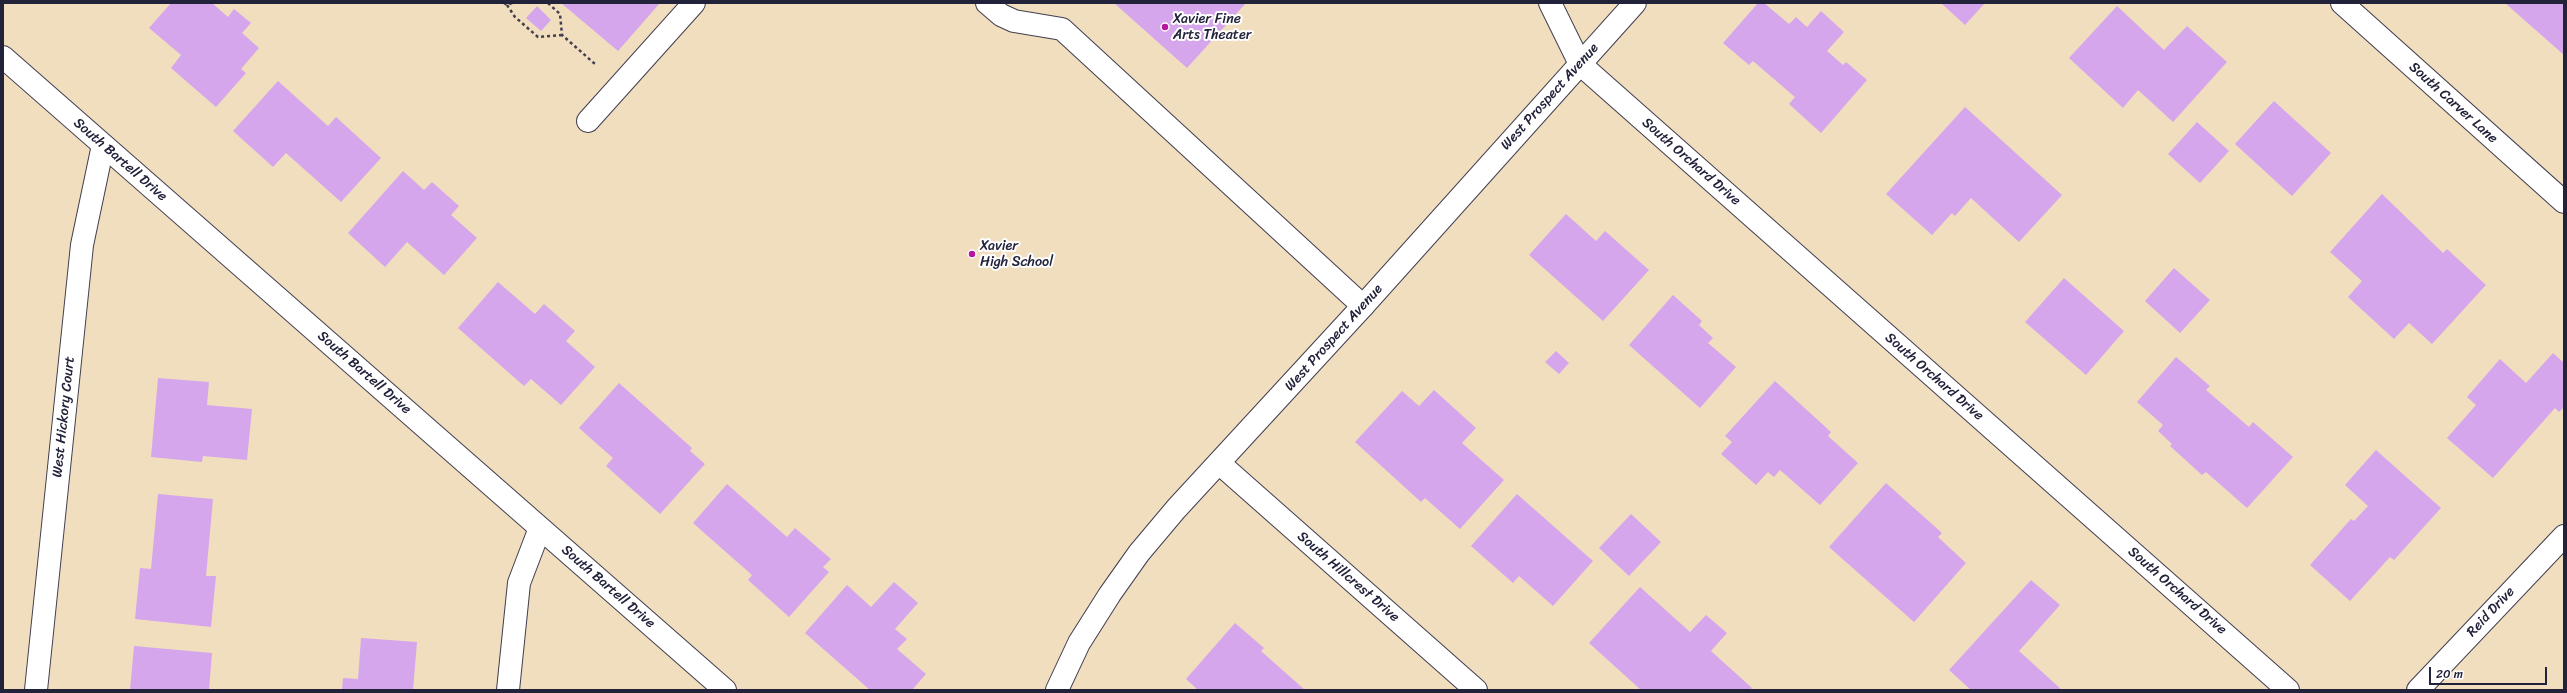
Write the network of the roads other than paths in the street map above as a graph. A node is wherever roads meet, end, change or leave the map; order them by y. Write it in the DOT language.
graph roads {
  1 [pos="694,3"];
  2 [pos="987,3"];
  3 [pos="1550,3"];
  4 [pos="1635,3"];
  5 [pos="2342,3"];
  6 [pos="3,56"];
  7 [pos="1580,64"];
  8 [pos="588,121"];
  9 [pos="103,145"];
  10 [pos="2564,202"];
  11 [pos="1363,306"];
  12 [pos="1219,463"];
  13 [pos="540,528"];
  14 [pos="2564,536"];
  15 [pos="36,690"];
  16 [pos="508,690"];
  17 [pos="725,690"];
  18 [pos="1057,690"];
  19 [pos="1476,690"];
  20 [pos="2288,690"];
  21 [pos="2418,690"];
  1 -- 8 [label="street"];
  2 -- 11 [label="street"];
  3 -- 7 [label="street"];
  4 -- 7 [label="street, West Prospect Avenue"];
  5 -- 10 [label="street, South Carver Lane"];
  6 -- 9 [label="street, South Bartell Drive"];
  7 -- 11 [label="street, West Prospect Avenue"];
  7 -- 20 [label="street, South Orchard Drive"];
  9 -- 13 [label="street, South Bartell Drive"];
  9 -- 15 [label="street, West Hickory Court"];
  11 -- 12 [label="street, West Prospect Avenue"];
  12 -- 18 [label="street, West Prospect Avenue"];
  12 -- 19 [label="street, South Hillcrest Drive"];
  13 -- 16 [label="street"];
  13 -- 17 [label="street, South Bartell Drive"];
  14 -- 21 [label="street, Reid Drive"];
}
